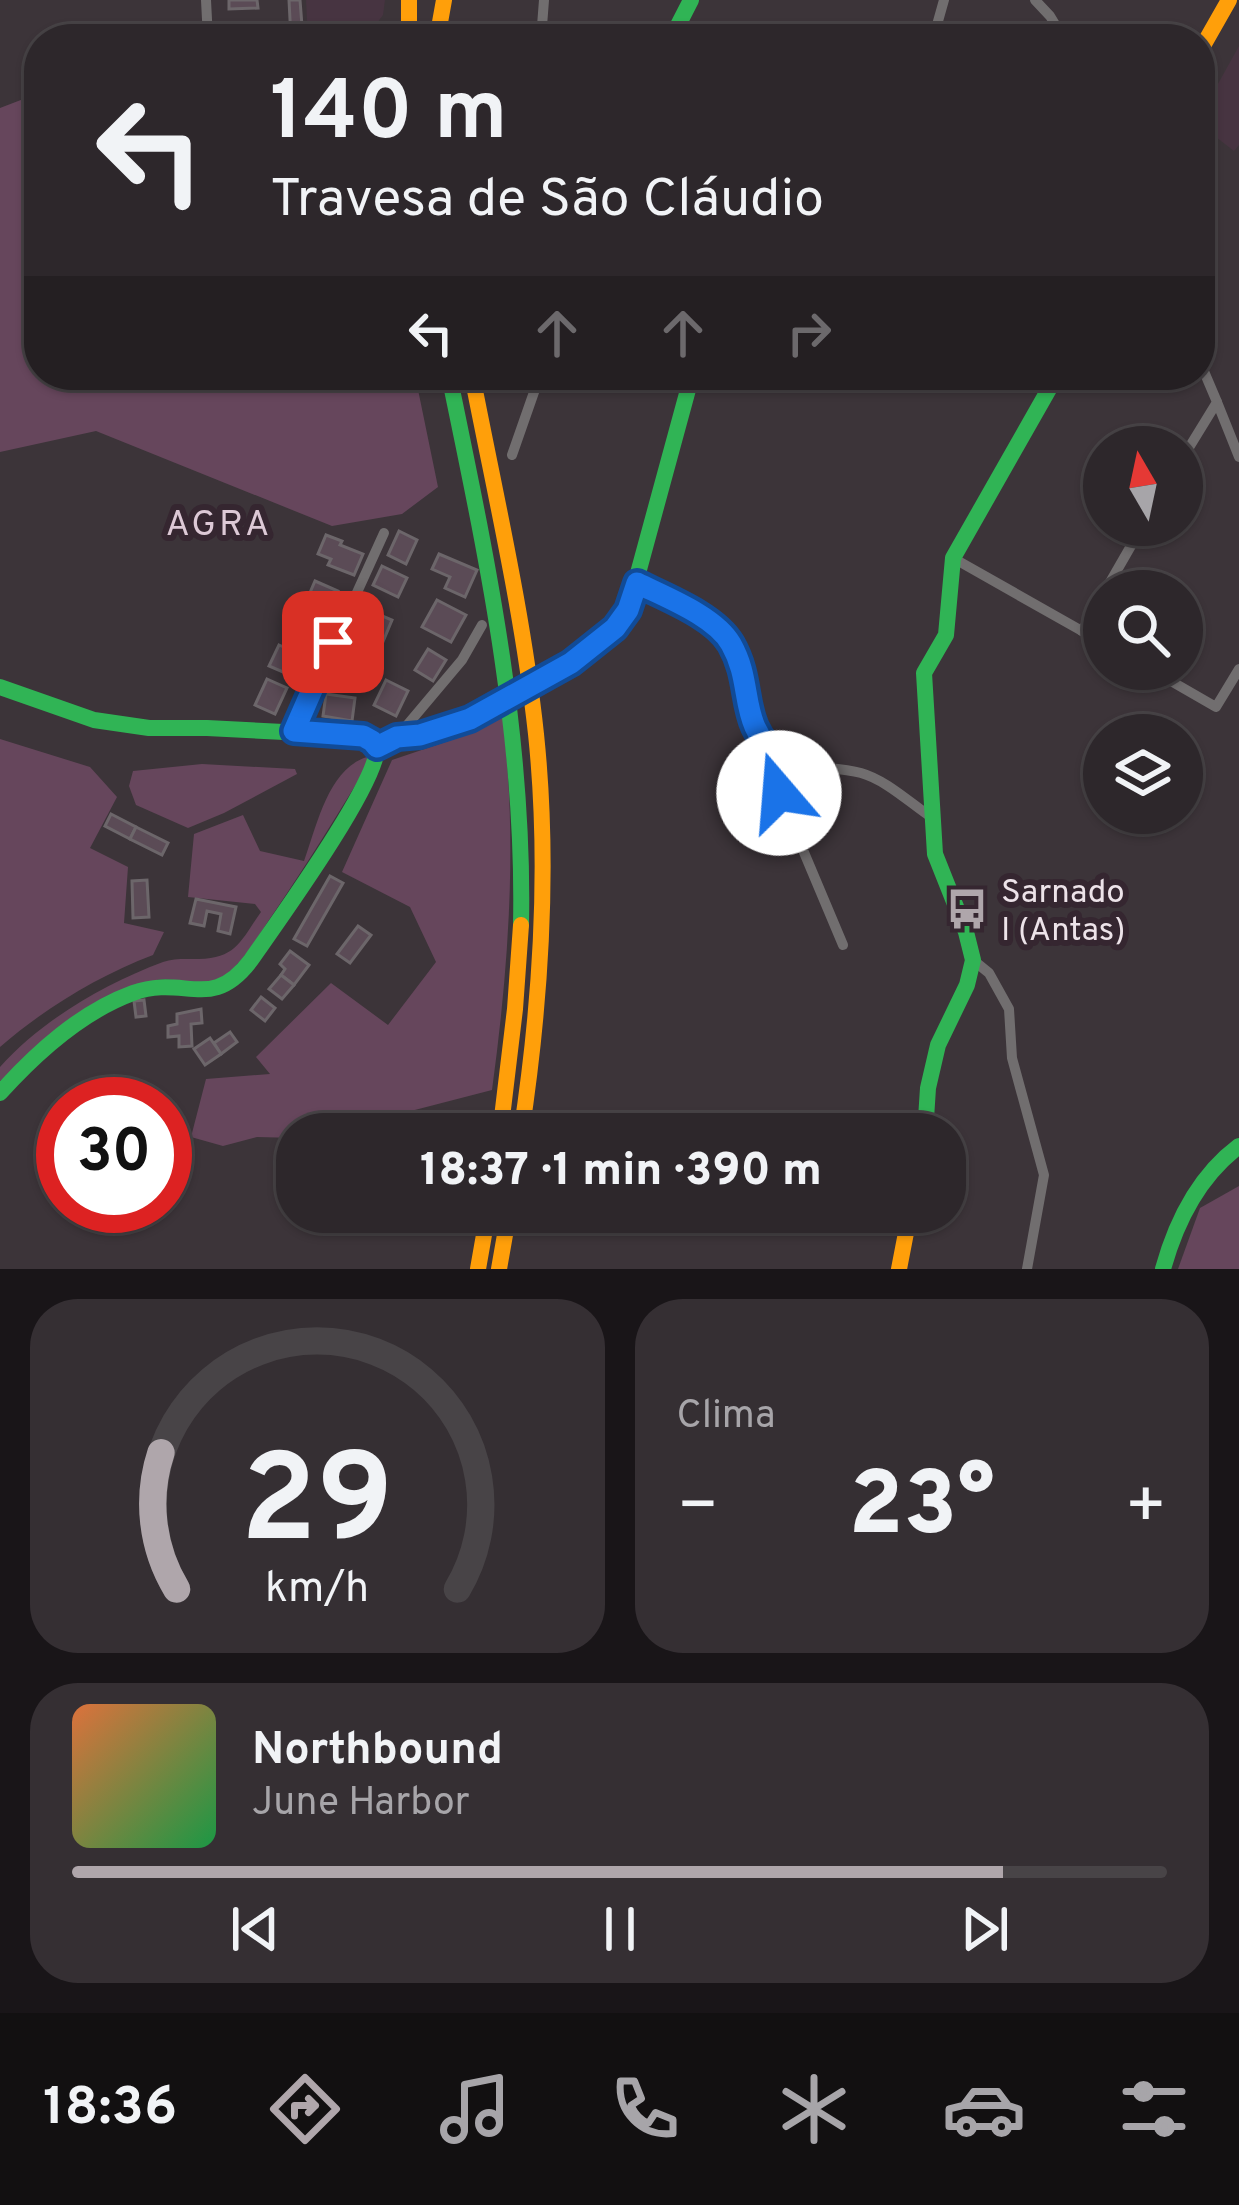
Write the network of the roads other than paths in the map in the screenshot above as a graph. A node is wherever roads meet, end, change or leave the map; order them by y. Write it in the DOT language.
graph roads {
  1 [pos="1035,0"];
  2 [pos="1055,24"];
  3 [pos="452,390"];
  4 [pos="475,390"];
  5 [pos="535,390"];
  6 [pos="688,390"];
  7 [pos="1048,390"];
  8 [pos="1212,390"];
  9 [pos="1217,402"];
  10 [pos="1202,426"];
  11 [pos="512,455"];
  12 [pos="1239,457"];
  13 [pos="384,533"];
  14 [pos="953,558"];
  15 [pos="637,583"];
  16 [pos="482,625"];
  17 [pos="1082,631"];
  18 [pos="1239,669"];
  19 [pos="0,687"];
  20 [pos="1186,690"];
  21 [pos="294,731"];
  22 [pos="397,737"];
  23 [pos="377,747"];
  24 [pos="782,760"];
  25 [pos="931,818"];
  26 [pos="843,945"];
  27 [pos="973,960"];
  28 [pos="0,1094"];
  29 [pos="504,1113"];
  30 [pos="525,1113"];
  31 [pos="926,1113"];
  32 [pos="1239,1146"];
  33 [pos="484,1233"];
  34 [pos="505,1233"];
  35 [pos="906,1233"];
  36 [pos="1165,1261"];
  37 [pos="478,1269"];
  38 [pos="499,1269"];
  39 [pos="899,1269"];
  40 [pos="1027,1269"];
  41 [pos="1148,1269"];
  1 -- 2 [label="street"];
  3 -- 29 [label="main road"];
  4 -- 30 [label="main road"];
  5 -- 11 [label="street"];
  6 -- 15 [label="main road"];
  7 -- 14 [label="main road"];
  8 -- 9 [label="street"];
  9 -- 10 [label="street"];
  9 -- 12 [label="street"];
  13 -- 21 [label="street"];
  14 -- 17 [label="street"];
  14 -- 25 [label="main road"];
  15 -- 22 [label="main road, bridge"];
  15 -- 24 [label="street"];
  16 -- 22 [label="street"];
  18 -- 20 [label="street"];
  19 -- 21 [label="main road"];
  21 -- 23 [label="main road"];
  22 -- 23 [label="main road"];
  23 -- 28 [label="main road"];
  24 -- 25 [label="street"];
  24 -- 26 [label="street"];
  25 -- 27 [label="main road"];
  27 -- 31 [label="main road"];
  27 -- 40 [label="street"];
  32 -- 36 [label="main road"];
  33 -- 37 [label="main road"];
  34 -- 38 [label="main road"];
  35 -- 39 [label="main road"];
  36 -- 41 [label="street"];
}
